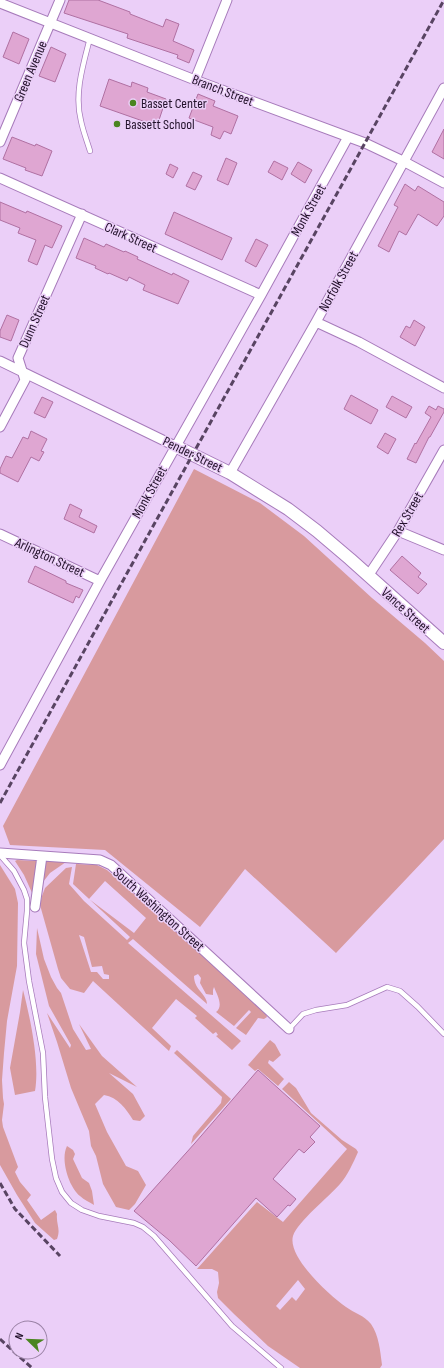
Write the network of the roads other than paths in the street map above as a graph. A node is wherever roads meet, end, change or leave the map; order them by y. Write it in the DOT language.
graph roads {
  1 [pos="60,0"];
  2 [pos="228,0"];
  3 [pos="0,3"];
  4 [pos="51,22"];
  5 [pos="90,38"];
  6 [pos="195,80"];
  7 [pos="444,88"];
  8 [pos="348,137"];
  9 [pos="0,142"];
  10 [pos="90,151"];
  11 [pos="403,161"];
  12 [pos="0,178"];
  13 [pos="444,183"];
  14 [pos="82,214"];
  15 [pos="261,295"];
  16 [pos="316,322"];
  17 [pos="0,361"];
  18 [pos="22,371"];
  19 [pos="444,388"];
  20 [pos="0,427"];
  21 [pos="175,446"];
  22 [pos="444,450"];
  23 [pos="230,473"];
  24 [pos="398,531"];
  25 [pos="0,534"];
  26 [pos="444,550"];
  27 [pos="368,576"];
  28 [pos="100,581"];
  29 [pos="444,643"];
  30 [pos="0,765"];
  31 [pos="0,854"];
  32 [pos="42,856"];
  33 [pos="35,907"];
  34 [pos="289,1029"];
  35 [pos="444,1034"];
  36 [pos="282,1368"];
  1 -- 4 [label="street, Green Avenue"];
  2 -- 6 [label="street"];
  3 -- 4 [label="street, Branch Street"];
  4 -- 5 [label="street, Branch Street"];
  4 -- 9 [label="street, Green Avenue"];
  5 -- 6 [label="street, Branch Street"];
  5 -- 10 [label="lane"];
  6 -- 8 [label="street, Branch Street"];
  7 -- 11 [label="street, Norfolk Street"];
  8 -- 11 [label="street, Branch Street"];
  8 -- 15 [label="street, Monk Street"];
  11 -- 13 [label="street, Branch Street"];
  11 -- 16 [label="street, Norfolk Street"];
  12 -- 14 [label="street, Clark Street"];
  14 -- 15 [label="street, Clark Street"];
  14 -- 18 [label="street, Dunn Street"];
  15 -- 21 [label="street, Monk Street"];
  16 -- 19 [label="street"];
  16 -- 23 [label="street, Norfolk Street"];
  17 -- 18 [label="street, Pender Street"];
  18 -- 20 [label="street, Dunn Street"];
  18 -- 21 [label="street, Pender Street"];
  21 -- 23 [label="street, Pender Street"];
  21 -- 28 [label="street, Monk Street"];
  22 -- 24 [label="street, Rex Street"];
  23 -- 27 [label="street, Pender Street"];
  24 -- 26 [label="street"];
  24 -- 27 [label="street, Rex Street"];
  25 -- 28 [label="street, Arlington Street"];
  27 -- 29 [label="street, Vance Street"];
  28 -- 30 [label="street, Monk Street"];
  31 -- 32 [label="street, South Washington Street"];
  31 -- 36 [label="lane"];
  32 -- 33 [label="street"];
  32 -- 34 [label="street, South Washington Street"];
  34 -- 35 [label="lane"];
}
